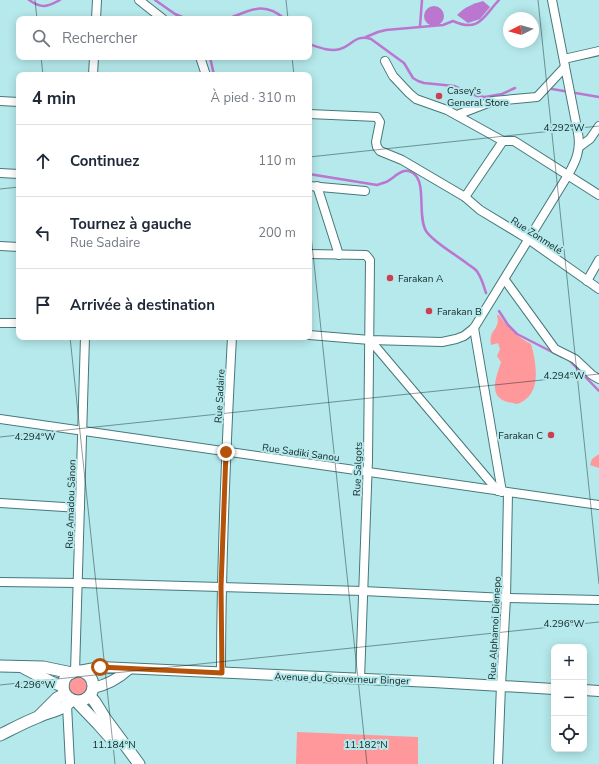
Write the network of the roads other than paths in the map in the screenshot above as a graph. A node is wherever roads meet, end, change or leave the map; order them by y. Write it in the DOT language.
graph roads {
  1 [pos="98,0"];
  2 [pos="138,0"];
  3 [pos="552,0"];
  4 [pos="96,16"];
  5 [pos="159,16"];
  6 [pos="599,51"];
  7 [pos="94,60"];
  8 [pos="201,60"];
  9 [pos="385,61"];
  10 [pos="565,63"];
  11 [pos="93,72"];
  12 [pos="205,72"];
  13 [pos="0,101"];
  14 [pos="16,102"];
  15 [pos="312,114"];
  16 [pos="457,115"];
  17 [pos="599,126"];
  18 [pos="503,141"];
  19 [pos="580,147"];
  20 [pos="0,173"];
  21 [pos="16,174"];
  22 [pos="568,175"];
  23 [pos="313,186"];
  24 [pos="365,191"];
  25 [pos="599,195"];
  26 [pos="465,197"];
  27 [pos="528,240"];
  28 [pos="0,246"];
  29 [pos="16,247"];
  30 [pos="312,254"];
  31 [pos="338,255"];
  32 [pos="599,260"];
  33 [pos="505,280"];
  34 [pos="587,281"];
  35 [pos="599,289"];
  36 [pos="0,323"];
  37 [pos="16,323"];
  38 [pos="474,328"];
  39 [pos="312,335"];
  40 [pos="85,340"];
  41 [pos="232,340"];
  42 [pos="370,340"];
  43 [pos="599,379"];
  44 [pos="0,420"];
  45 [pos="82,432"];
  46 [pos="226,452"];
  47 [pos="367,472"];
  48 [pos="502,492"];
  49 [pos="0,503"];
  50 [pos="599,505"];
  51 [pos="80,508"];
  52 [pos="0,582"];
  53 [pos="78,582"];
  54 [pos="221,587"];
  55 [pos="363,591"];
  56 [pos="506,598"];
  57 [pos="599,600"];
  58 [pos="0,666"];
  59 [pos="22,666"];
  60 [pos="129,669"];
  61 [pos="75,672"];
  62 [pos="222,673"];
  63 [pos="360,679"];
  64 [pos="501,686"];
  65 [pos="551,689"];
  66 [pos="587,690"];
  67 [pos="599,691"];
  68 [pos="92,692"];
  69 [pos="69,697"];
  70 [pos="0,735"];
  71 [pos="70,764"];
  72 [pos="130,764"];
  73 [pos="139,764"];
  74 [pos="498,764"];
  1 -- 4 [label="street"];
  2 -- 5 [label="street"];
  3 -- 10 [label="street"];
  6 -- 10 [label="street"];
  7 -- 11 [label="street"];
  8 -- 12 [label="street"];
  9 -- 16 [label="street"];
  10 -- 16 [label="street"];
  10 -- 19 [label="street"];
  13 -- 14 [label="street"];
  15 -- 26 [label="street, Rue Zonmelé"];
  16 -- 18 [label="street"];
  17 -- 19 [label="street"];
  18 -- 22 [label="street"];
  18 -- 26 [label="street"];
  19 -- 22 [label="street"];
  20 -- 21 [label="street"];
  22 -- 25 [label="street"];
  22 -- 27 [label="street"];
  23 -- 24 [label="street"];
  23 -- 31 [label="street"];
  26 -- 27 [label="street, Rue Zonmelé"];
  27 -- 33 [label="street"];
  27 -- 34 [label="street, Rue Zonmelé"];
  28 -- 29 [label="street"];
  30 -- 31 [label="street"];
  31 -- 42 [label="street, Rue Salgots"];
  32 -- 34 [label="street"];
  33 -- 38 [label="street"];
  33 -- 43 [label="street"];
  34 -- 35 [label="street, Rue Zonmelé"];
  36 -- 37 [label="street"];
  38 -- 42 [label="street"];
  38 -- 48 [label="street, Rue Alphamoi Dienepo"];
  39 -- 42 [label="street"];
  40 -- 45 [label="street, Rue Amadou Sânon"];
  41 -- 46 [label="street, Rue Sadaire"];
  42 -- 47 [label="street, Rue Salgots"];
  42 -- 48 [label="street"];
  44 -- 45 [label="street, Rue Sadiki Sanou"];
  45 -- 46 [label="street, Rue Sadiki Sanou"];
  45 -- 51 [label="street, Rue Amadou Sânon"];
  46 -- 47 [label="street, Rue Sadiki Sanou"];
  46 -- 54 [label="street, Rue Sadaire"];
  47 -- 48 [label="street, Rue Sadiki Sanou"];
  47 -- 55 [label="street, Rue Salgots"];
  48 -- 50 [label="street, Rue Sadiki Sanou"];
  48 -- 56 [label="street, Rue Alphamoi Dienepo"];
  49 -- 51 [label="street"];
  51 -- 53 [label="street, Rue Amadou Sânon"];
  52 -- 53 [label="street"];
  53 -- 54 [label="street"];
  53 -- 61 [label="street, Rue Amadou Sânon"];
  54 -- 55 [label="street"];
  54 -- 62 [label="street, Rue Sadaire"];
  55 -- 56 [label="street"];
  55 -- 63 [label="street, Rue Salgots"];
  56 -- 57 [label="street"];
  56 -- 64 [label="street, Rue Alphamoi Dienepo"];
  58 -- 59 [label="main road, Avenue du Gouverneur Binger"];
  59 -- 61 [label="main road, Avenue du Gouverneur Binger"];
  59 -- 69 [label="main road"];
  60 -- 61 [label="street, Avenue du Gouverneur Binger"];
  60 -- 62 [label="street, Avenue du Gouverneur Binger"];
  60 -- 68 [label="street"];
  61 -- 68 [label="main road"];
  61 -- 69 [label="main road"];
  62 -- 63 [label="street, Avenue du Gouverneur Binger"];
  63 -- 64 [label="street, Avenue du Gouverneur Binger"];
  64 -- 65 [label="street, Avenue du Gouverneur Binger"];
  64 -- 74 [label="street, Rue Alphamoi Dienepo"];
  66 -- 67 [label="street"];
  68 -- 69 [label="main road"];
  68 -- 73 [label="main road"];
  69 -- 70 [label="main road"];
  69 -- 71 [label="street"];
  69 -- 72 [label="main road"];
}
